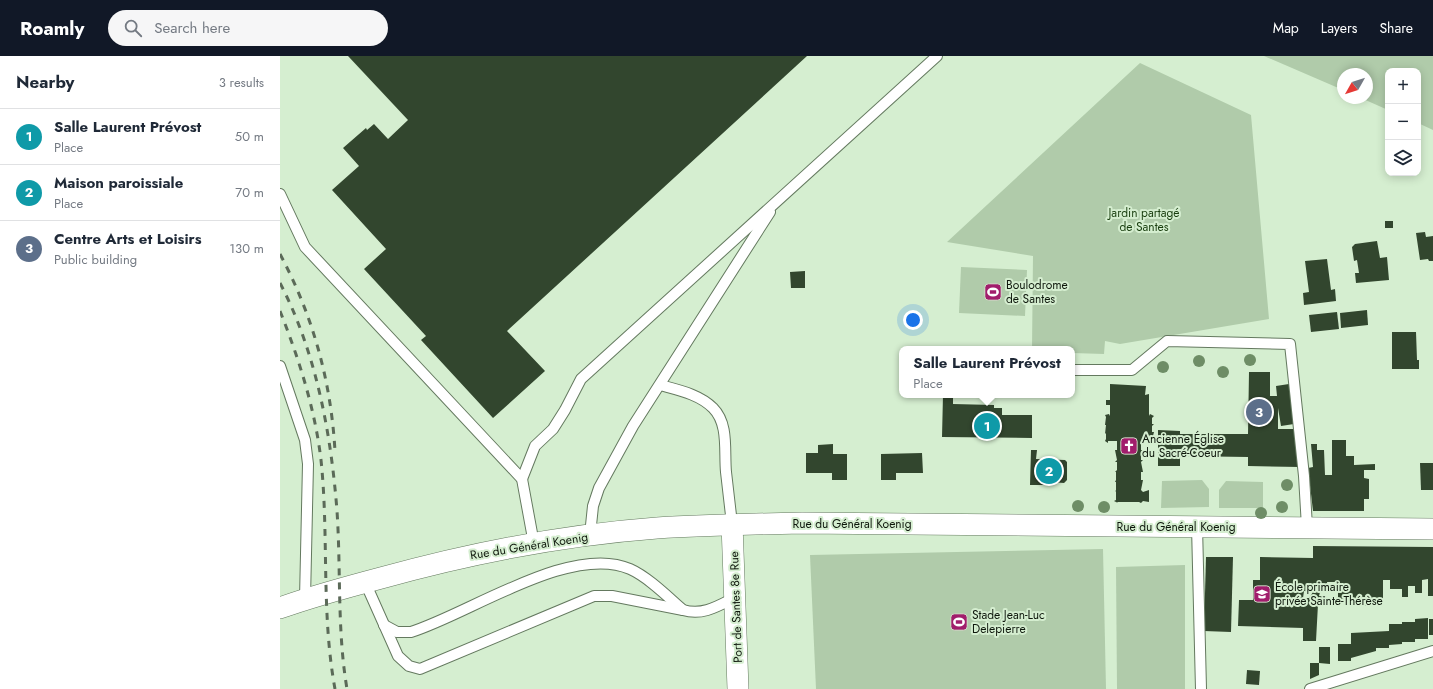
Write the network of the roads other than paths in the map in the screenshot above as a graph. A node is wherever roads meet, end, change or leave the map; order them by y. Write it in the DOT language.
graph roads {
  1 [pos="936,56"];
  2 [pos="280,194"];
  3 [pos="777,200"];
  4 [pos="280,366"];
  5 [pos="1075,370"];
  6 [pos="660,385"];
  7 [pos="522,479"];
  8 [pos="732,524"];
  9 [pos="1197,526"];
  10 [pos="1307,527"];
  11 [pos="1433,529"];
  12 [pos="590,535"];
  13 [pos="534,544"];
  14 [pos="365,582"];
  15 [pos="736,597"];
  16 [pos="305,599"];
  17 [pos="280,608"];
  18 [pos="683,610"];
  19 [pos="384,625"];
  20 [pos="1433,651"];
  21 [pos="738,689"];
  22 [pos="1201,689"];
  23 [pos="1310,689"];
  1 -- 3 [label="lane"];
  2 -- 7 [label="lane"];
  3 -- 6 [label="lane"];
  3 -- 7 [label="lane"];
  4 -- 16 [label="lane"];
  5 -- 10 [label="lane"];
  6 -- 8 [label="lane"];
  6 -- 12 [label="lane"];
  7 -- 13 [label="lane"];
  8 -- 9 [label="street, Rue du Général Koenig"];
  8 -- 12 [label="street, Rue du Général Koenig"];
  8 -- 15 [label="street, Port de Santes 8e Rue"];
  9 -- 10 [label="street, Rue du Général Koenig"];
  9 -- 22 [label="lane"];
  10 -- 11 [label="street, Rue du Général Koenig"];
  12 -- 13 [label="street, Rue du Général Koenig"];
  13 -- 14 [label="street, Rue du Général Koenig"];
  14 -- 16 [label="street, Rue du Général Koenig"];
  14 -- 19 [label="lane"];
  15 -- 18 [label="lane"];
  15 -- 21 [label="street, Port de Santes 8e Rue"];
  16 -- 17 [label="street, Rue du Général Koenig"];
  18 -- 19 [label="lane"];
  18 -- 19 [label="lane"];
  20 -- 23 [label="lane"];
}
